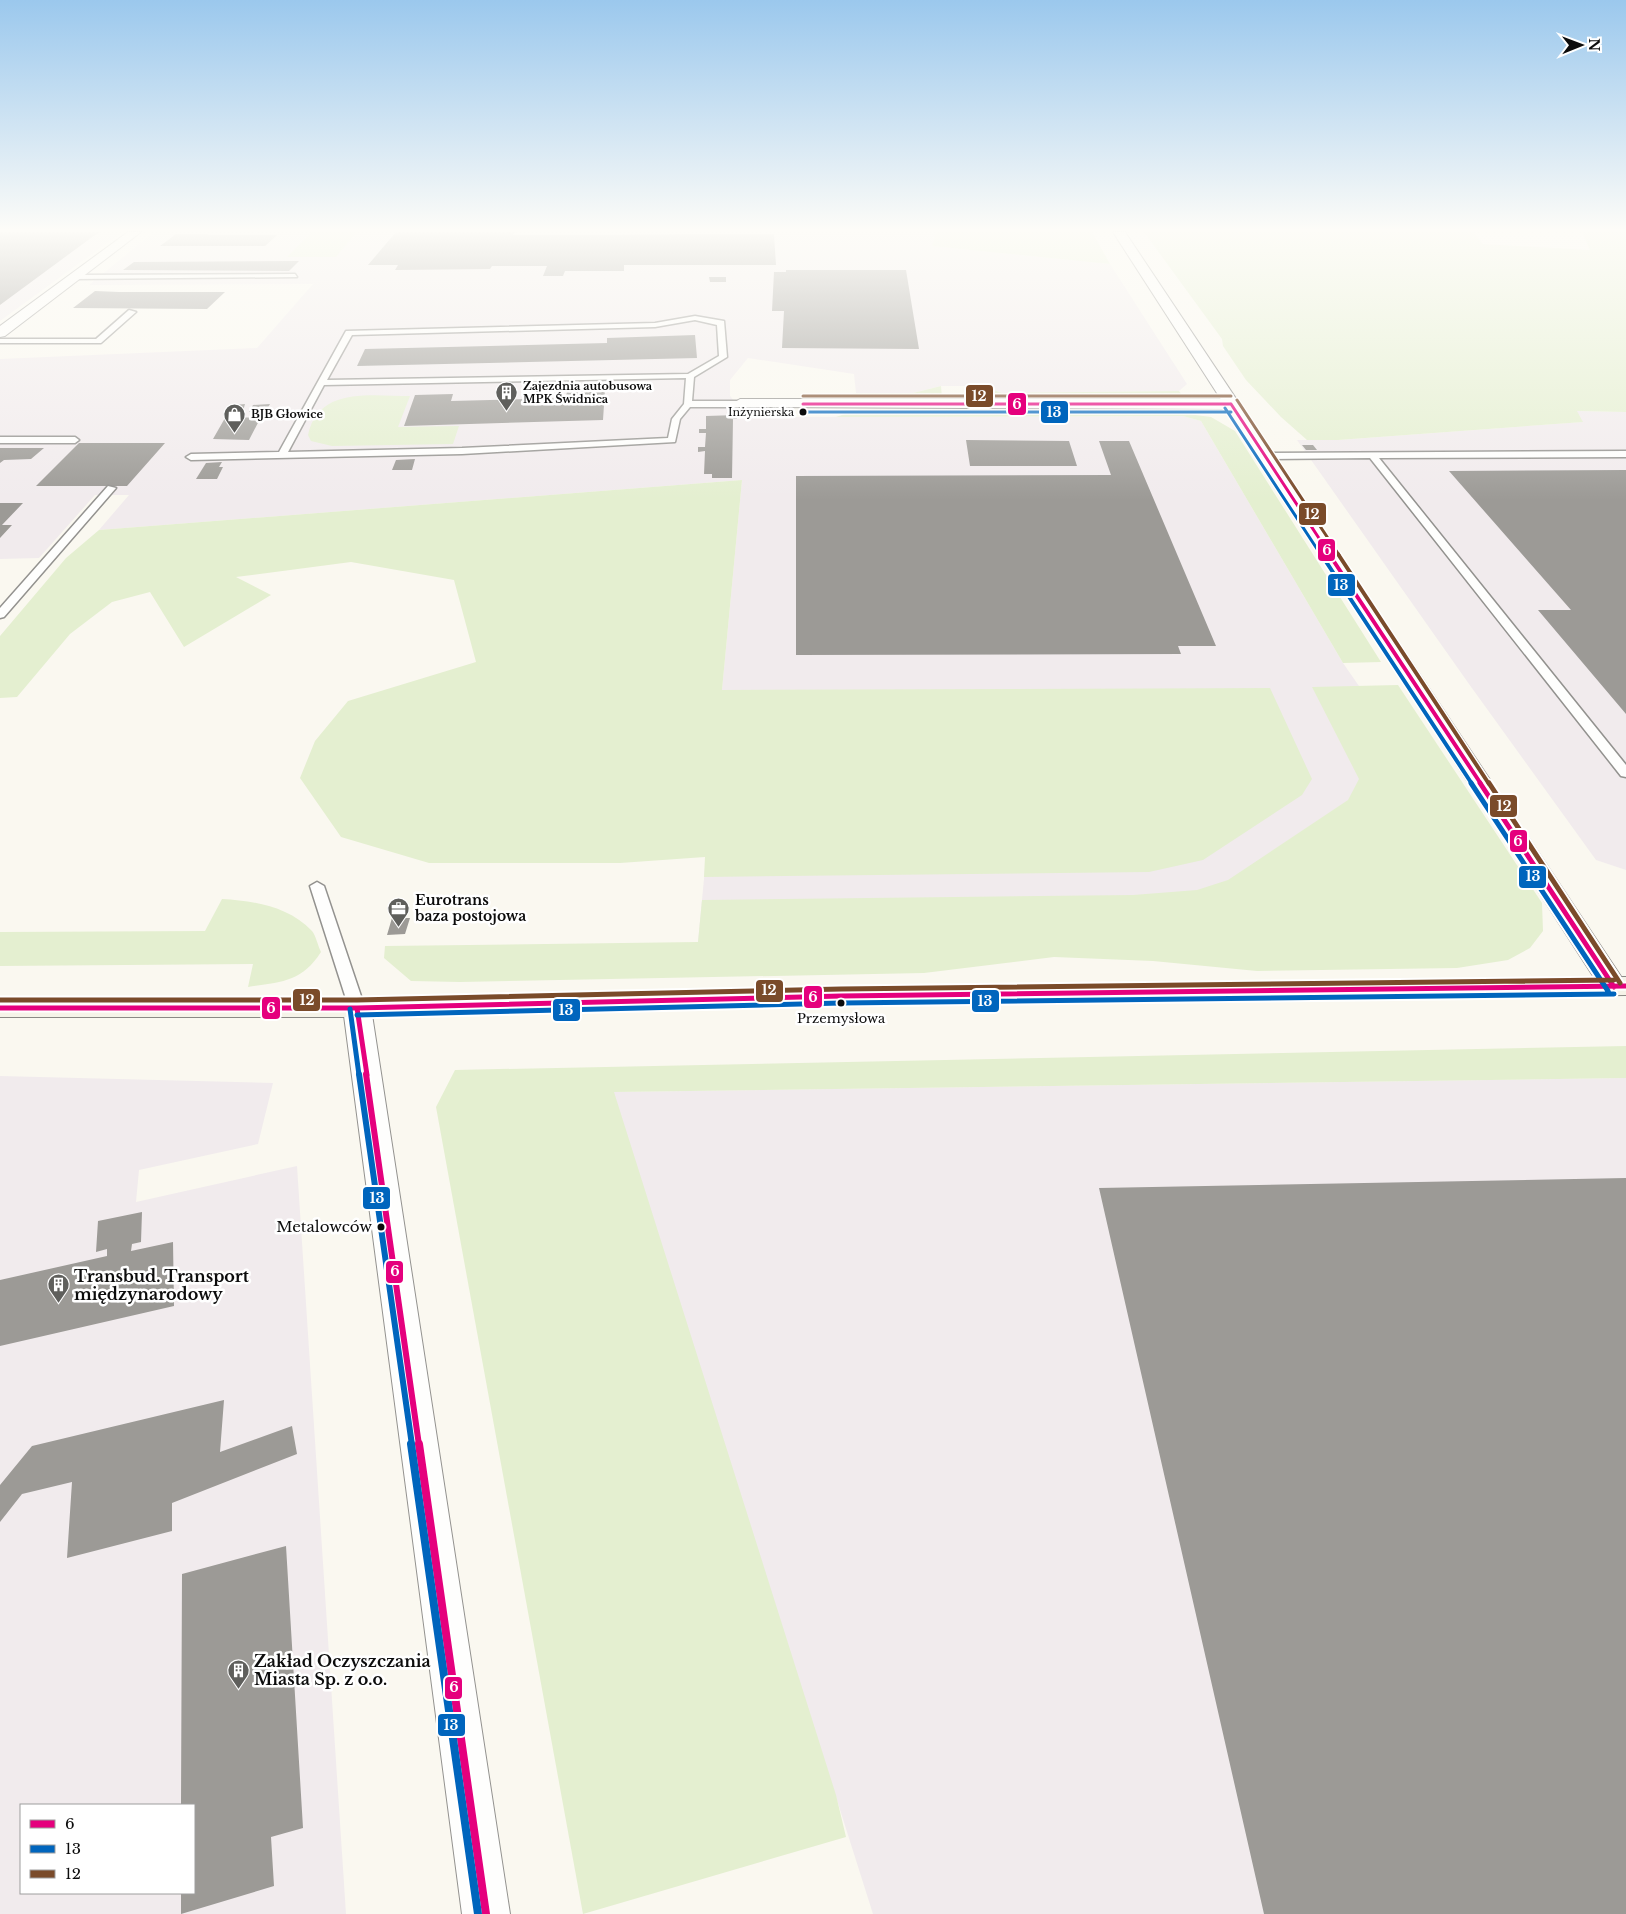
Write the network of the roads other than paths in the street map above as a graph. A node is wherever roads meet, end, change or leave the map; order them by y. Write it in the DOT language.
graph roads {
  1 [pos="16,321"];
  2 [pos="121,321"];
  3 [pos="676,321"];
  4 [pos="712,321"];
  5 [pos="1177,321"];
  6 [pos="0,333"];
  7 [pos="0,341"];
  8 [pos="690,376"];
  9 [pos="322,383"];
  10 [pos="688,404"];
  11 [pos="740,404"];
  12 [pos="1231,404"];
  13 [pos="0,440"];
  14 [pos="75,440"];
  15 [pos="282,454"];
  16 [pos="1626,454"];
  17 [pos="1267,456"];
  18 [pos="1373,456"];
  19 [pos="191,457"];
  20 [pos="111,488"];
  21 [pos="0,615"];
  22 [pos="1626,773"];
  23 [pos="317,886"];
  24 [pos="1620,986"];
  25 [pos="0,1008"];
  26 [pos="357,1008"];
  27 [pos="486,1914"];
  1 -- 6 [label="street"];
  2 -- 7 [label="lane"];
  3 -- 9 [label="lane"];
  4 -- 8 [label="lane"];
  5 -- 12 [label="street"];
  8 -- 9 [label="lane"];
  8 -- 10 [label="lane"];
  9 -- 15 [label="lane"];
  10 -- 11 [label="lane"];
  10 -- 15 [label="lane"];
  11 -- 12 [label="street"];
  12 -- 17 [label="street"];
  13 -- 14 [label="lane"];
  15 -- 19 [label="lane"];
  16 -- 18 [label="lane"];
  17 -- 18 [label="lane"];
  17 -- 24 [label="street"];
  18 -- 22 [label="lane"];
  20 -- 21 [label="lane"];
  23 -- 26 [label="lane"];
  24 -- 26 [label="main road"];
  25 -- 26 [label="main road"];
  26 -- 27 [label="street"];
}
